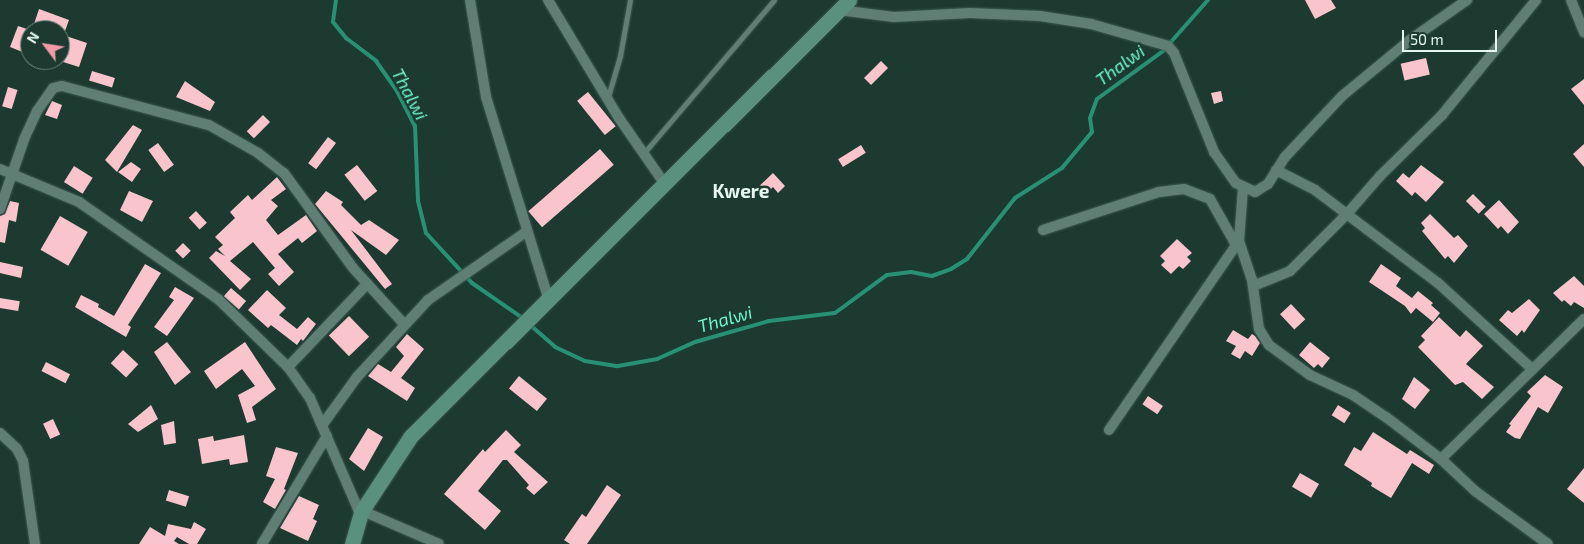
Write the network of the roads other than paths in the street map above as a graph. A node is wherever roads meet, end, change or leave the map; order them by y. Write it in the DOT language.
graph roads {
  1 [pos="470,0"];
  2 [pos="548,0"];
  3 [pos="630,0"];
  4 [pos="774,0"];
  5 [pos="1467,0"];
  6 [pos="1536,0"];
  7 [pos="1571,0"];
  8 [pos="844,5"];
  9 [pos="1584,33"];
  10 [pos="607,99"];
  11 [pos="643,154"];
  12 [pos="0,169"];
  13 [pos="1276,170"];
  14 [pos="11,172"];
  15 [pos="664,183"];
  16 [pos="1243,188"];
  17 [pos="0,209"];
  18 [pos="1347,214"];
  19 [pos="1043,230"];
  20 [pos="526,232"];
  21 [pos="1238,243"];
  22 [pos="367,284"];
  23 [pos="1253,286"];
  24 [pos="548,300"];
  25 [pos="1584,319"];
  26 [pos="404,324"];
  27 [pos="288,367"];
  28 [pos="1531,368"];
  29 [pos="323,424"];
  30 [pos="1109,430"];
  31 [pos="0,433"];
  32 [pos="327,436"];
  33 [pos="1441,459"];
  34 [pos="361,512"];
  35 [pos="35,544"];
  36 [pos="262,544"];
  37 [pos="352,544"];
  38 [pos="439,544"];
  39 [pos="1548,544"];
  1 -- 20 [label="street"];
  2 -- 10 [label="street"];
  3 -- 10 [label="lane"];
  4 -- 11 [label="lane"];
  5 -- 13 [label="street"];
  6 -- 18 [label="street"];
  7 -- 9 [label="street"];
  8 -- 15 [label="street"];
  8 -- 16 [label="street"];
  10 -- 11 [label="street"];
  11 -- 15 [label="street"];
  12 -- 14 [label="street"];
  13 -- 16 [label="street"];
  13 -- 18 [label="street"];
  14 -- 17 [label="street"];
  14 -- 22 [label="street"];
  14 -- 27 [label="street"];
  15 -- 24 [label="street"];
  16 -- 21 [label="street"];
  18 -- 23 [label="street"];
  18 -- 28 [label="street"];
  19 -- 21 [label="street"];
  20 -- 24 [label="street"];
  20 -- 26 [label="street"];
  21 -- 23 [label="street"];
  21 -- 30 [label="street"];
  22 -- 26 [label="street"];
  22 -- 27 [label="street"];
  23 -- 33 [label="street"];
  24 -- 34 [label="street"];
  25 -- 28 [label="street"];
  26 -- 29 [label="street"];
  27 -- 29 [label="street"];
  28 -- 33 [label="street"];
  29 -- 32 [label="street"];
  31 -- 35 [label="street"];
  32 -- 34 [label="street"];
  32 -- 36 [label="street"];
  33 -- 39 [label="street"];
  34 -- 37 [label="street"];
  34 -- 38 [label="street"];
}
